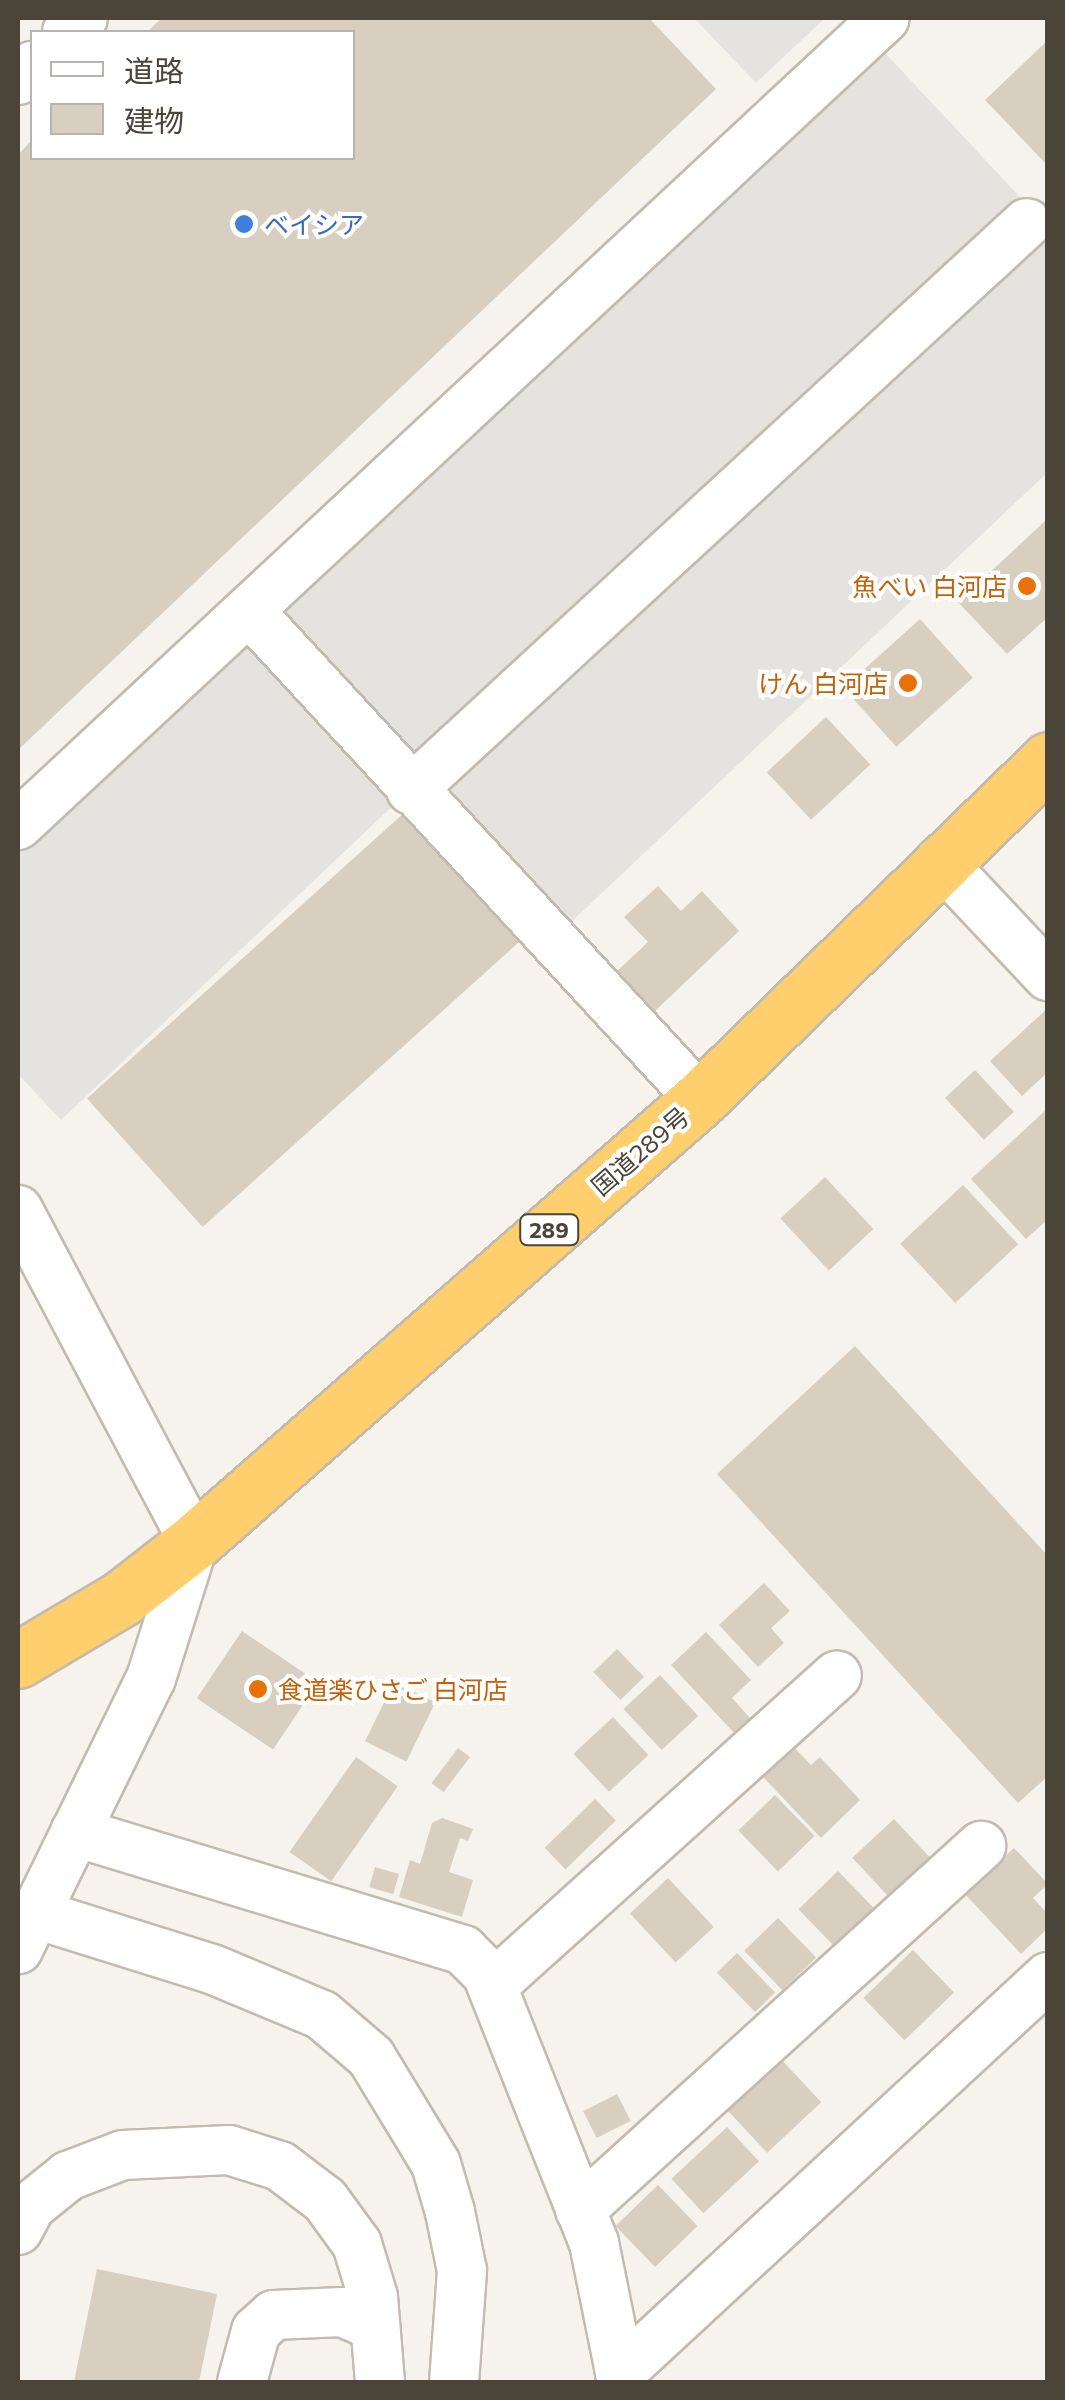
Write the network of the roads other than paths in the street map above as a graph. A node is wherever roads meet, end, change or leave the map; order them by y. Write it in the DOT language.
graph roads {
  1 [pos="885,18"];
  2 [pos="1028,223"];
  3 [pos="250,612"];
  4 [pos="1048,760"];
  5 [pos="411,790"];
  6 [pos="18,825"];
  7 [pos="940,861"];
  8 [pos="1048,976"];
  9 [pos="700,1099"];
  10 [pos="18,1210"];
  11 [pos="194,1542"];
  12 [pos="18,1660"];
  13 [pos="838,1675"];
  14 [pos="75,1832"];
  15 [pos="981,1846"];
  16 [pos="26,1932"];
  17 [pos="1048,1977"];
  18 [pos="492,1986"];
  19 [pos="580,2210"];
  20 [pos="18,2230"];
  21 [pos="375,2326"];
  22 [pos="621,2378"];
  23 [pos="242,2382"];
  24 [pos="380,2382"];
  25 [pos="454,2382"];
  1 -- 3 [label="street"];
  2 -- 5 [label="street"];
  3 -- 5 [label="street"];
  3 -- 6 [label="street"];
  4 -- 7 [label="highway, 国道289号 / 289"];
  5 -- 9 [label="street"];
  7 -- 8 [label="street"];
  7 -- 9 [label="highway, 国道289号 / 289"];
  9 -- 11 [label="highway, 国道289号 / 289"];
  10 -- 11 [label="street"];
  11 -- 12 [label="highway, 国道289号 / 289"];
  11 -- 14 [label="street"];
  13 -- 18 [label="street"];
  14 -- 16 [label="street"];
  14 -- 18 [label="street"];
  15 -- 19 [label="street"];
  16 -- 25 [label="street"];
  17 -- 22 [label="street"];
  18 -- 19 [label="street"];
  19 -- 22 [label="street"];
  20 -- 21 [label="street"];
  21 -- 23 [label="street"];
  21 -- 24 [label="street"];
}
